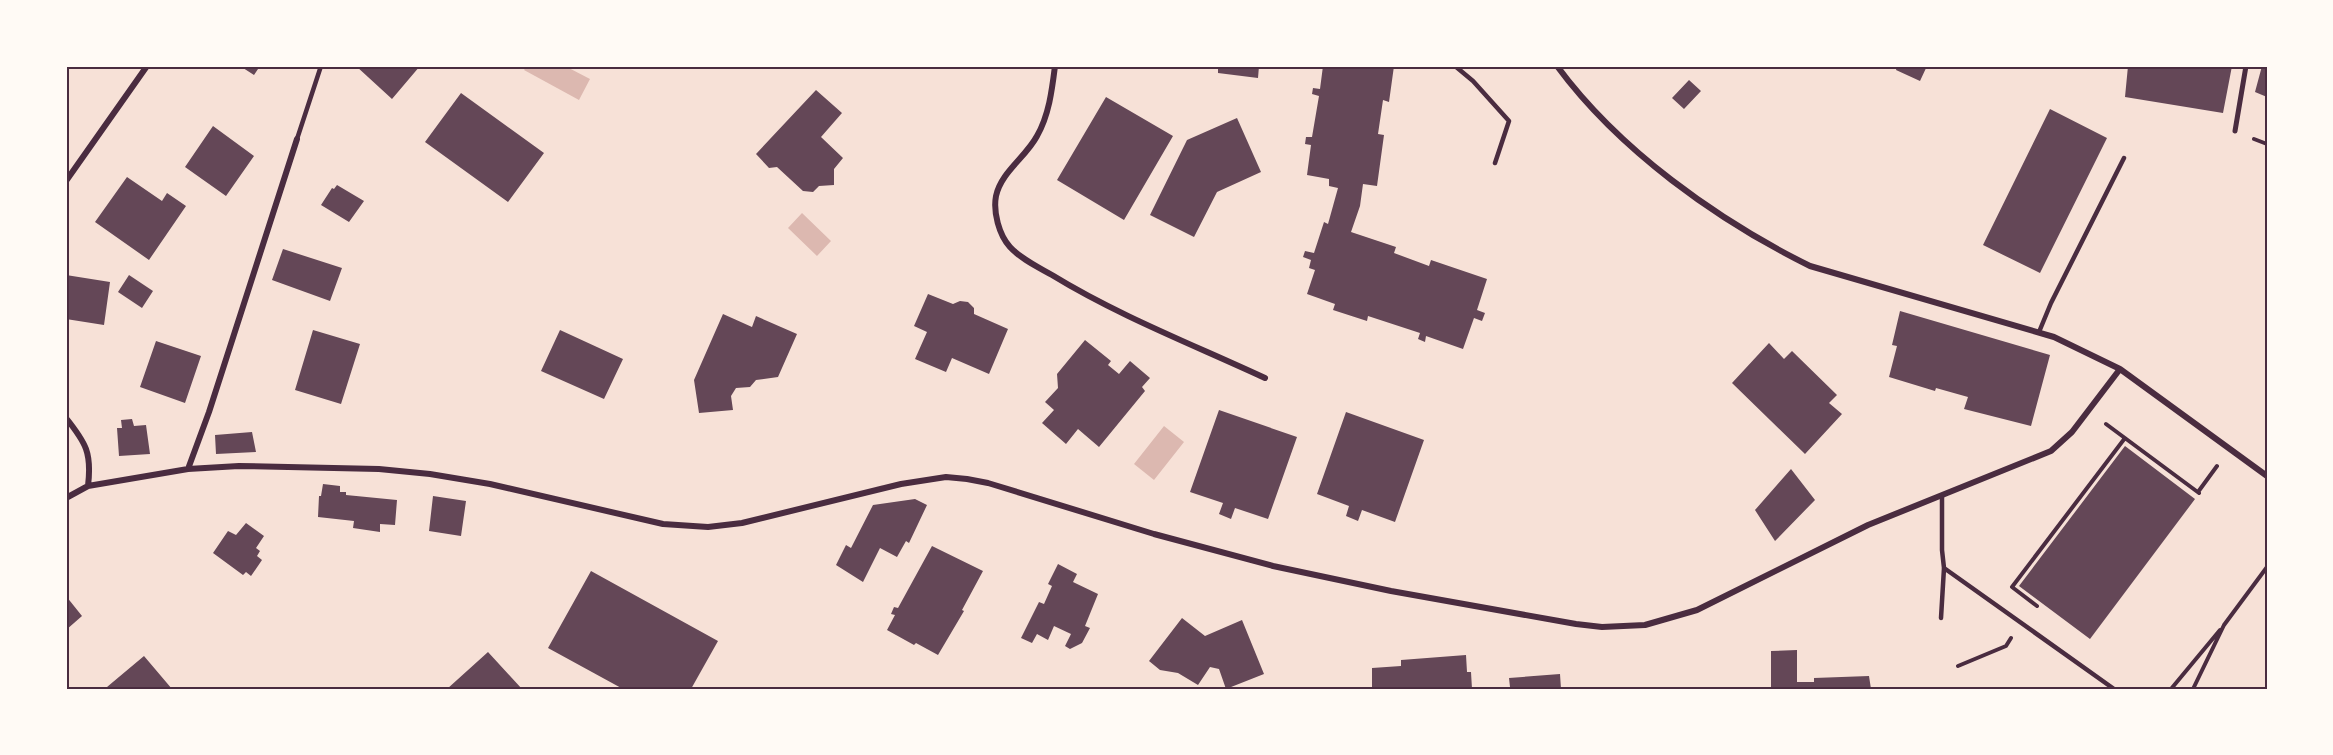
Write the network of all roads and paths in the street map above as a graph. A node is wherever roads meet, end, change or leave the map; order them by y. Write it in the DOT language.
graph roads {
  1 [pos="147,66"];
  2 [pos="321,66"];
  3 [pos="1055,66"];
  4 [pos="1455,66"];
  5 [pos="1557,66"];
  6 [pos="2246,66"];
  7 [pos="2235,131"];
  8 [pos="297,139"];
  9 [pos="2124,158"];
  10 [pos="1495,163"];
  11 [pos="66,181"];
  12 [pos="2039,332"];
  13 [pos="2120,369"];
  14 [pos="1265,378"];
  15 [pos="2088,412"];
  16 [pos="66,418"];
  17 [pos="2125,438"];
  18 [pos="2222,460"];
  19 [pos="188,469"];
  20 [pos="2267,476"];
  21 [pos="88,486"];
  22 [pos="1942,497"];
  23 [pos="66,498"];
  24 [pos="2267,567"];
  25 [pos="1944,568"];
  26 [pos="2040,608"];
  27 [pos="1941,618"];
  28 [pos="2021,622"];
  29 [pos="2224,625"];
  30 [pos="1958,666"];
  31 [pos="2114,689"];
  32 [pos="2171,689"];
  33 [pos="2193,689"];
  1 -- 11 [label="street"];
  2 -- 8 [label="lane"];
  3 -- 14 [label="street"];
  4 -- 10 [label="lane"];
  5 -- 12 [label="street"];
  6 -- 7 [label="street"];
  8 -- 19 [label="street"];
  9 -- 12 [label="lane"];
  12 -- 13 [label="street"];
  13 -- 15 [label="street"];
  13 -- 20 [label="street"];
  15 -- 17 [label="path"];
  15 -- 22 [label="street"];
  16 -- 21 [label="street"];
  17 -- 18 [label="path"];
  17 -- 26 [label="path"];
  19 -- 21 [label="street"];
  19 -- 22 [label="street"];
  21 -- 23 [label="street"];
  22 -- 25 [label="lane"];
  24 -- 29 [label="path"];
  25 -- 27 [label="lane"];
  25 -- 28 [label="lane"];
  28 -- 30 [label="path"];
  28 -- 31 [label="lane"];
  29 -- 32 [label="path"];
  29 -- 33 [label="path"];
}
